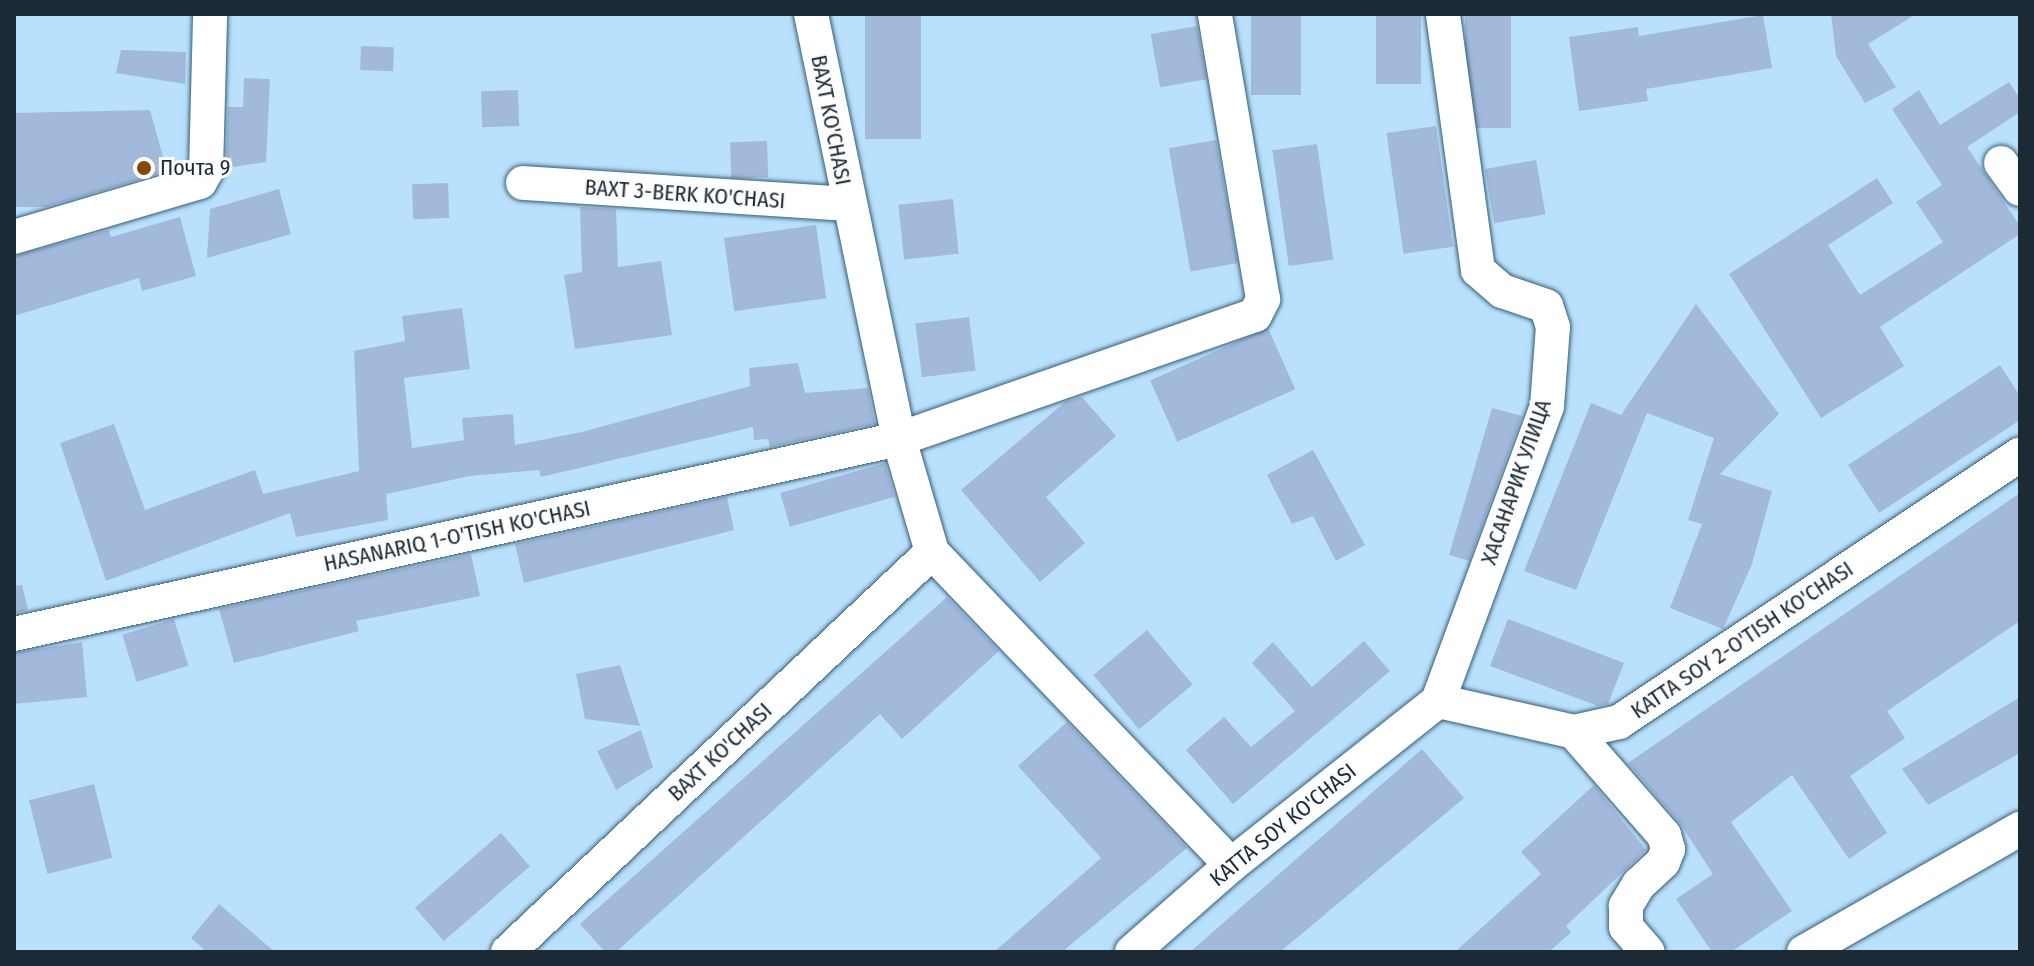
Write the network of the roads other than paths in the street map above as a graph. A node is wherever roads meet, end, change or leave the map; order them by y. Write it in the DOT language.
graph roads {
  1 [pos="210,14"];
  2 [pos="811,14"];
  3 [pos="1215,14"];
  4 [pos="1443,14"];
  5 [pos="523,183"];
  6 [pos="847,204"];
  7 [pos="14,237"];
  8 [pos="899,439"];
  9 [pos="2020,455"];
  10 [pos="932,552"];
  11 [pos="14,634"];
  12 [pos="1438,701"];
  13 [pos="1574,732"];
  14 [pos="2020,829"];
  15 [pos="1231,865"];
  16 [pos="508,952"];
  17 [pos="1132,952"];
  18 [pos="1648,952"];
  19 [pos="1804,952"];
  1 -- 7 [label="street"];
  2 -- 6 [label="street, BAXT KO'CHASI"];
  3 -- 8 [label="street"];
  4 -- 12 [label="street, ХАСАНАРИК УЛИЦА"];
  5 -- 6 [label="street, BAXT 3-BERK KO'CHASI"];
  6 -- 8 [label="street, BAXT KO'CHASI"];
  8 -- 10 [label="street, BAXT KO'CHASI"];
  8 -- 11 [label="street, HASANARIQ 1-O'TISH KO'CHASI"];
  9 -- 13 [label="street, KATTA SOY 2-O'TISH KO'CHASI"];
  10 -- 15 [label="street, BAXT KO'CHASI"];
  10 -- 16 [label="street, BAXT KO'CHASI"];
  12 -- 13 [label="street, KATTA SOY 2-O'TISH KO'CHASI"];
  12 -- 15 [label="street, KATTA SOY KO'CHASI"];
  13 -- 18 [label="street"];
  14 -- 19 [label="street"];
  15 -- 17 [label="street, KATTA SOY KO'CHASI"];
}
